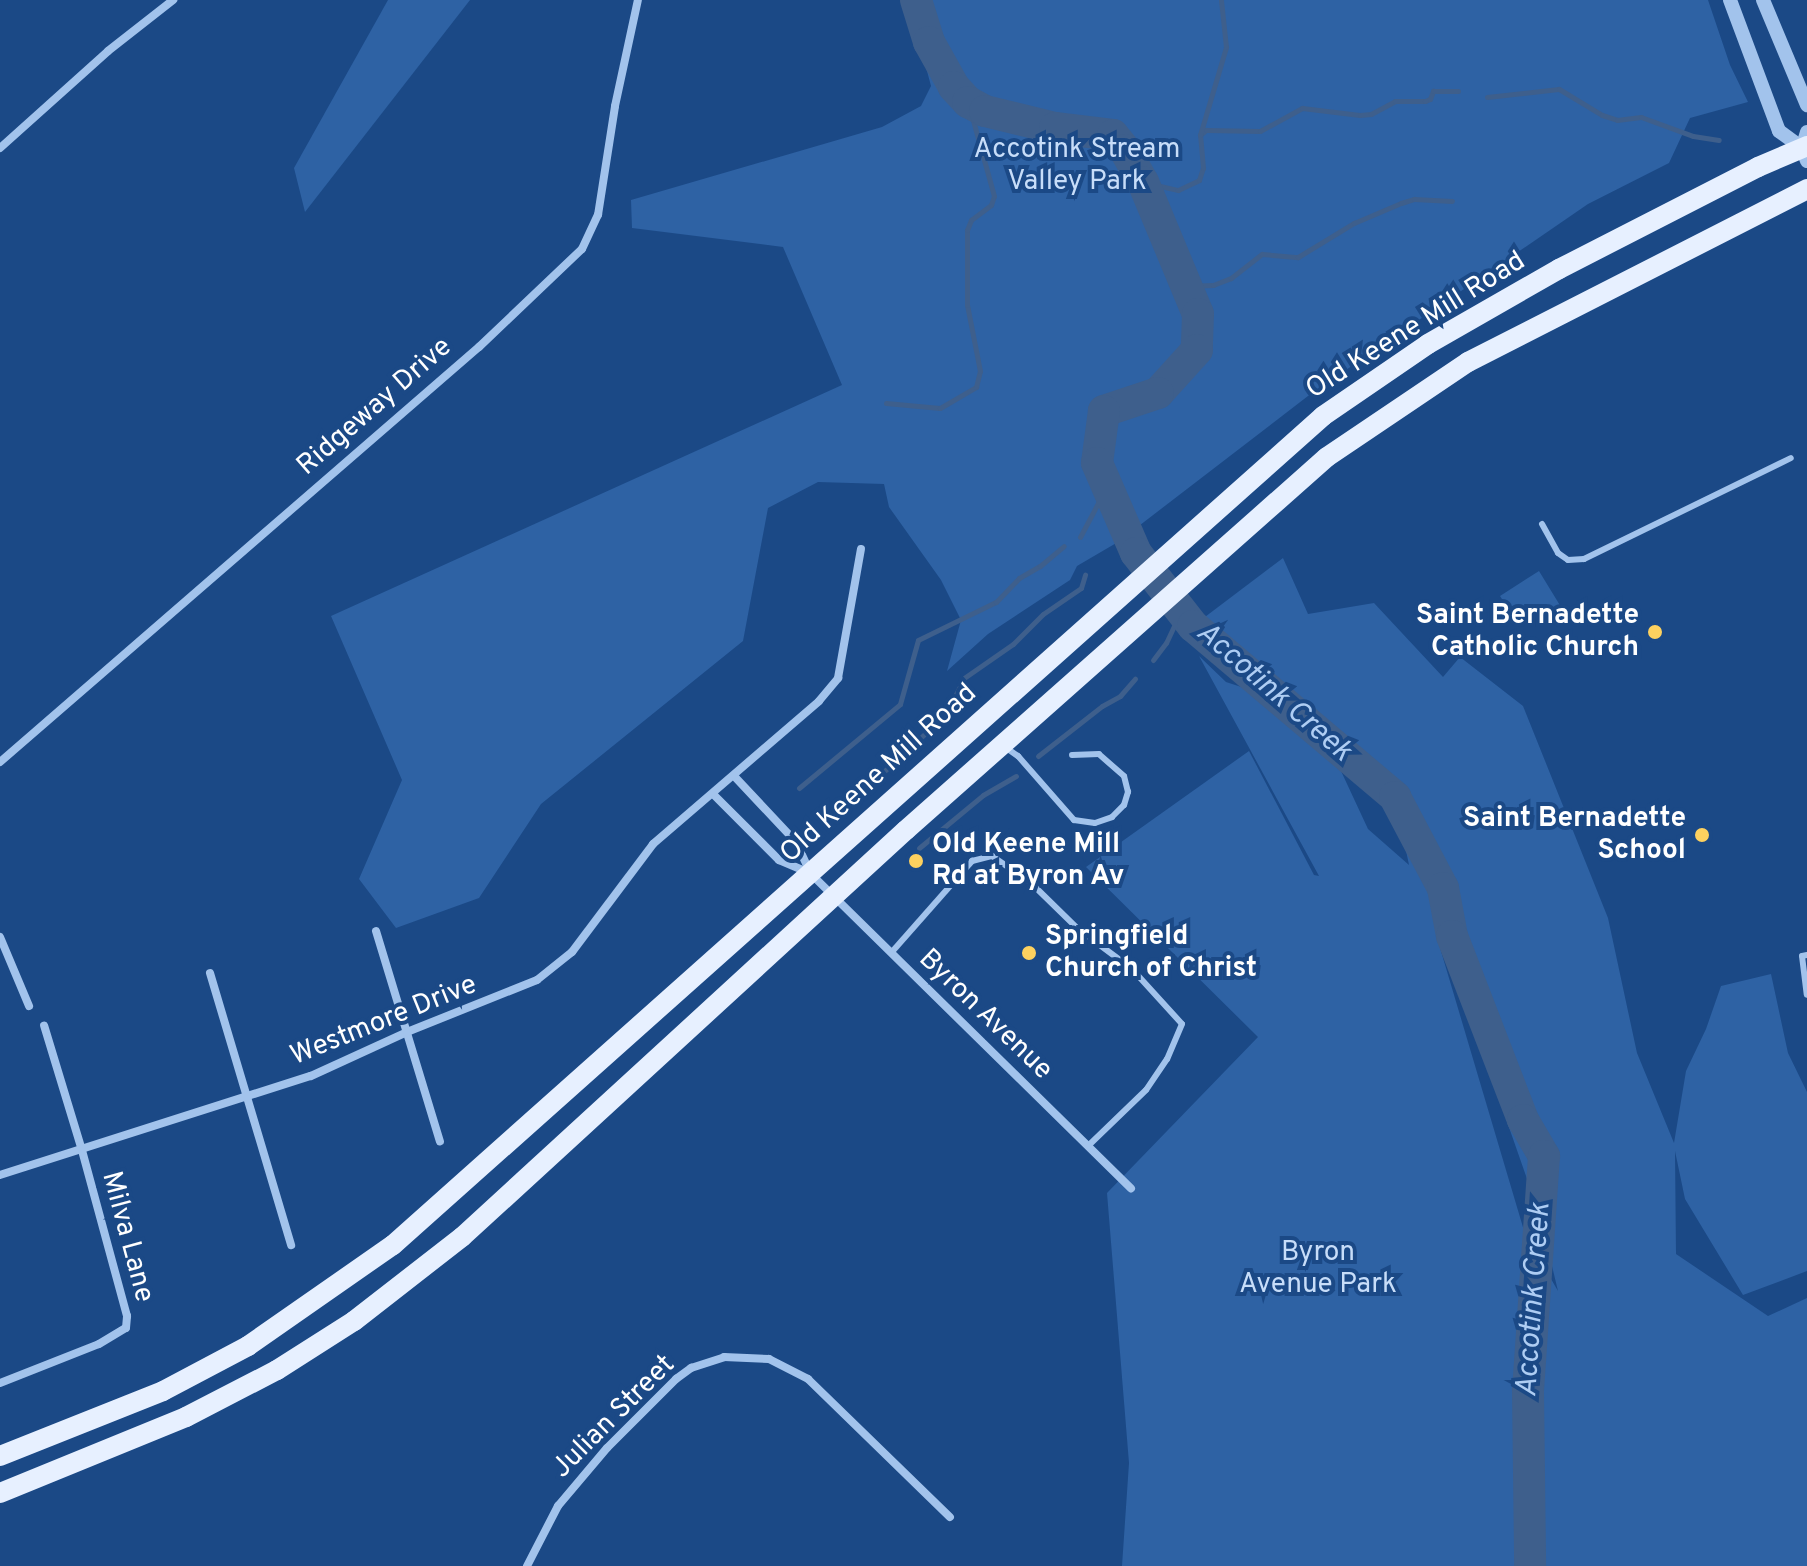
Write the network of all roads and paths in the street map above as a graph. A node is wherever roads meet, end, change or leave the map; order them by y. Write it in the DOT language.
graph roads {
  1 [pos="173,0"];
  2 [pos="638,0"];
  3 [pos="1730,0"];
  4 [pos="1763,0"];
  5 [pos="1807,105"];
  6 [pos="1806,147"];
  7 [pos="0,148"];
  8 [pos="1807,189"];
  9 [pos="1791,458"];
  10 [pos="1542,524"];
  11 [pos="861,549"];
  12 [pos="1002,746"];
  13 [pos="1072,755"];
  14 [pos="0,762"];
  15 [pos="735,777"];
  16 [pos="714,795"];
  17 [pos="810,873"];
  18 [pos="836,897"];
  19 [pos="376,931"];
  20 [pos="0,937"];
  21 [pos="891,953"];
  22 [pos="1807,955"];
  23 [pos="210,973"];
  24 [pos="1807,995"];
  25 [pos="29,1006"];
  26 [pos="44,1025"];
  27 [pos="407,1032"];
  28 [pos="248,1097"];
  29 [pos="440,1142"];
  30 [pos="1088,1146"];
  31 [pos="81,1147"];
  32 [pos="0,1175"];
  33 [pos="1131,1188"];
  34 [pos="291,1245"];
  35 [pos="0,1383"];
  36 [pos="0,1456"];
  37 [pos="0,1493"];
  38 [pos="950,1517"];
  39 [pos="527,1566"];
  1 -- 7 [label="street"];
  2 -- 14 [label="street, Ridgeway Drive"];
  3 -- 6 [label="street"];
  4 -- 5 [label="street"];
  6 -- 17 [label="main road, Old Keene Mill Road"];
  8 -- 12 [label="main road, Old Keene Mill Road"];
  9 -- 10 [label="lane"];
  11 -- 15 [label="street, Westmore Drive"];
  12 -- 13 [label="lane"];
  12 -- 18 [label="main road, Old Keene Mill Road"];
  15 -- 16 [label="street, Westmore Drive"];
  15 -- 17 [label="street"];
  16 -- 17 [label="street"];
  16 -- 27 [label="street, Westmore Drive"];
  17 -- 18 [label="street, Byron Avenue"];
  17 -- 36 [label="main road, Old Keene Mill Road"];
  18 -- 21 [label="street, Byron Avenue"];
  18 -- 37 [label="main road, Old Keene Mill Road"];
  19 -- 27 [label="street"];
  20 -- 25 [label="street"];
  21 -- 30 [label="street, Byron Avenue"];
  21 -- 30 [label="lane"];
  22 -- 24 [label="lane"];
  23 -- 28 [label="street"];
  26 -- 31 [label="street, Milva Lane"];
  27 -- 28 [label="street, Westmore Drive"];
  27 -- 29 [label="street"];
  28 -- 31 [label="street, Westmore Drive"];
  28 -- 34 [label="street"];
  30 -- 33 [label="street, Byron Avenue"];
  31 -- 32 [label="street, Westmore Drive"];
  31 -- 35 [label="street, Milva Lane"];
  38 -- 39 [label="street, Julian Street"];
}
